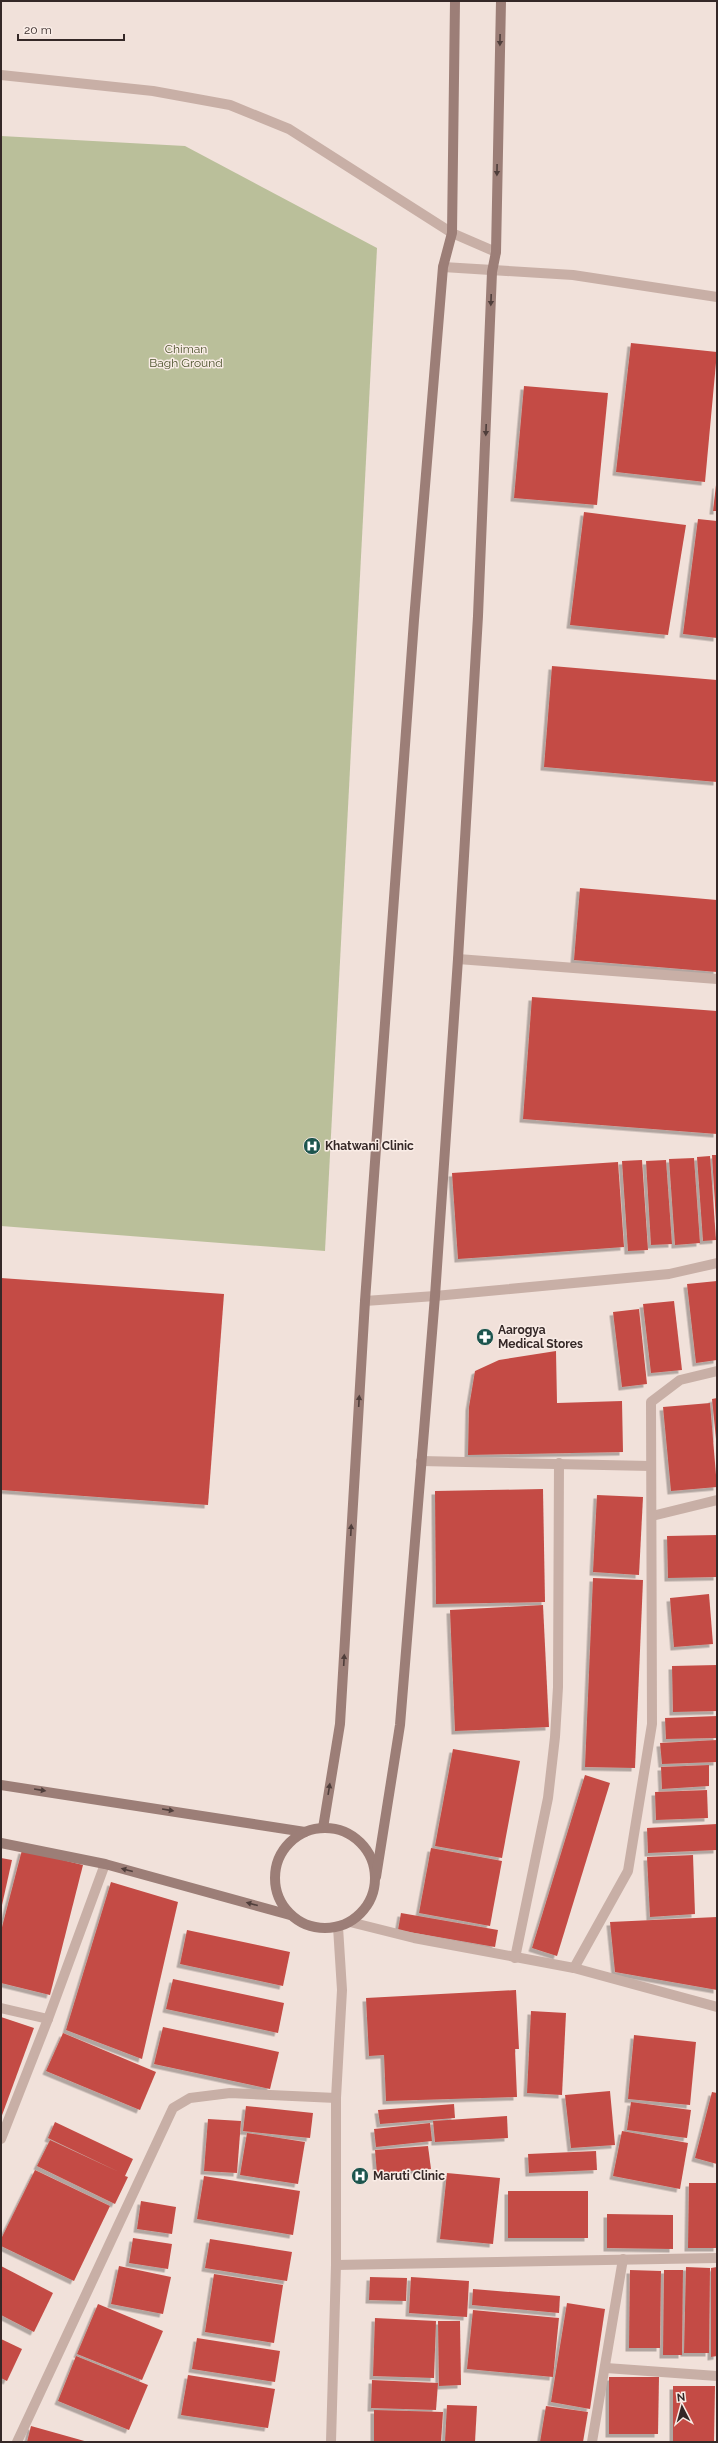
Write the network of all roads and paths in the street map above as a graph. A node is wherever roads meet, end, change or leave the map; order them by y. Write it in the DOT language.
graph roads {
  1 [pos="455,1"];
  2 [pos="501,1"];
  3 [pos="1,75"];
  4 [pos="452,233"];
  5 [pos="496,252"];
  6 [pos="443,267"];
  7 [pos="492,272"];
  8 [pos="717,297"];
  9 [pos="458,959"];
  10 [pos="717,979"];
  11 [pos="717,1263"];
  12 [pos="435,1296"];
  13 [pos="365,1301"];
  14 [pos="717,1371"];
  15 [pos="421,1461"];
  16 [pos="559,1463"];
  17 [pos="651,1466"];
  18 [pos="717,1500"];
  19 [pos="652,1516"];
  20 [pos="1,1785"];
  21 [pos="323,1828"];
  22 [pos="306,1832"];
  23 [pos="1,1843"];
  24 [pos="105,1864"];
  25 [pos="376,1877"];
  26 [pos="290,1915"];
  27 [pos="350,1922"];
  28 [pos="338,1927"];
  29 [pos="514,1958"];
  30 [pos="574,1968"];
  31 [pos="717,2007"];
  32 [pos="1,2008"];
  33 [pos="48,2019"];
  34 [pos="336,2098"];
  35 [pos="1,2139"];
  36 [pos="717,2258"];
  37 [pos="622,2259"];
  38 [pos="336,2265"];
  39 [pos="606,2368"];
  40 [pos="717,2376"];
  41 [pos="17,2442"];
  42 [pos="331,2442"];
  43 [pos="592,2442"];
  1 -- 4 [label="main road"];
  2 -- 5 [label="main road, one-way"];
  3 -- 4 [label="street"];
  4 -- 5 [label="street"];
  4 -- 6 [label="main road"];
  5 -- 7 [label="main road"];
  6 -- 7 [label="street"];
  6 -- 13 [label="main road"];
  7 -- 8 [label="street"];
  7 -- 9 [label="main road, one-way"];
  9 -- 10 [label="street"];
  9 -- 12 [label="main road"];
  11 -- 12 [label="street"];
  12 -- 13 [label="street"];
  12 -- 15 [label="main road"];
  21 -- 13 [label="main road, one-way"];
  14 -- 17 [label="street"];
  15 -- 16 [label="street"];
  15 -- 25 [label="main road"];
  16 -- 17 [label="street"];
  16 -- 29 [label="street"];
  17 -- 19 [label="street"];
  18 -- 19 [label="street"];
  19 -- 30 [label="street"];
  20 -- 22 [label="main road, one-way"];
  21 -- 22 [label="main road"];
  21 -- 25 [label="main road"];
  22 -- 26 [label="main road"];
  23 -- 24 [label="main road"];
  26 -- 24 [label="main road, one-way"];
  24 -- 33 [label="street"];
  25 -- 27 [label="main road"];
  26 -- 28 [label="main road"];
  27 -- 28 [label="main road"];
  27 -- 29 [label="street"];
  28 -- 34 [label="street"];
  29 -- 30 [label="street"];
  30 -- 31 [label="street"];
  32 -- 33 [label="street"];
  33 -- 35 [label="street"];
  34 -- 38 [label="street"];
  34 -- 41 [label="street"];
  36 -- 37 [label="street"];
  37 -- 38 [label="street"];
  37 -- 39 [label="street"];
  38 -- 42 [label="street"];
  39 -- 40 [label="street"];
  39 -- 43 [label="street"];
}
